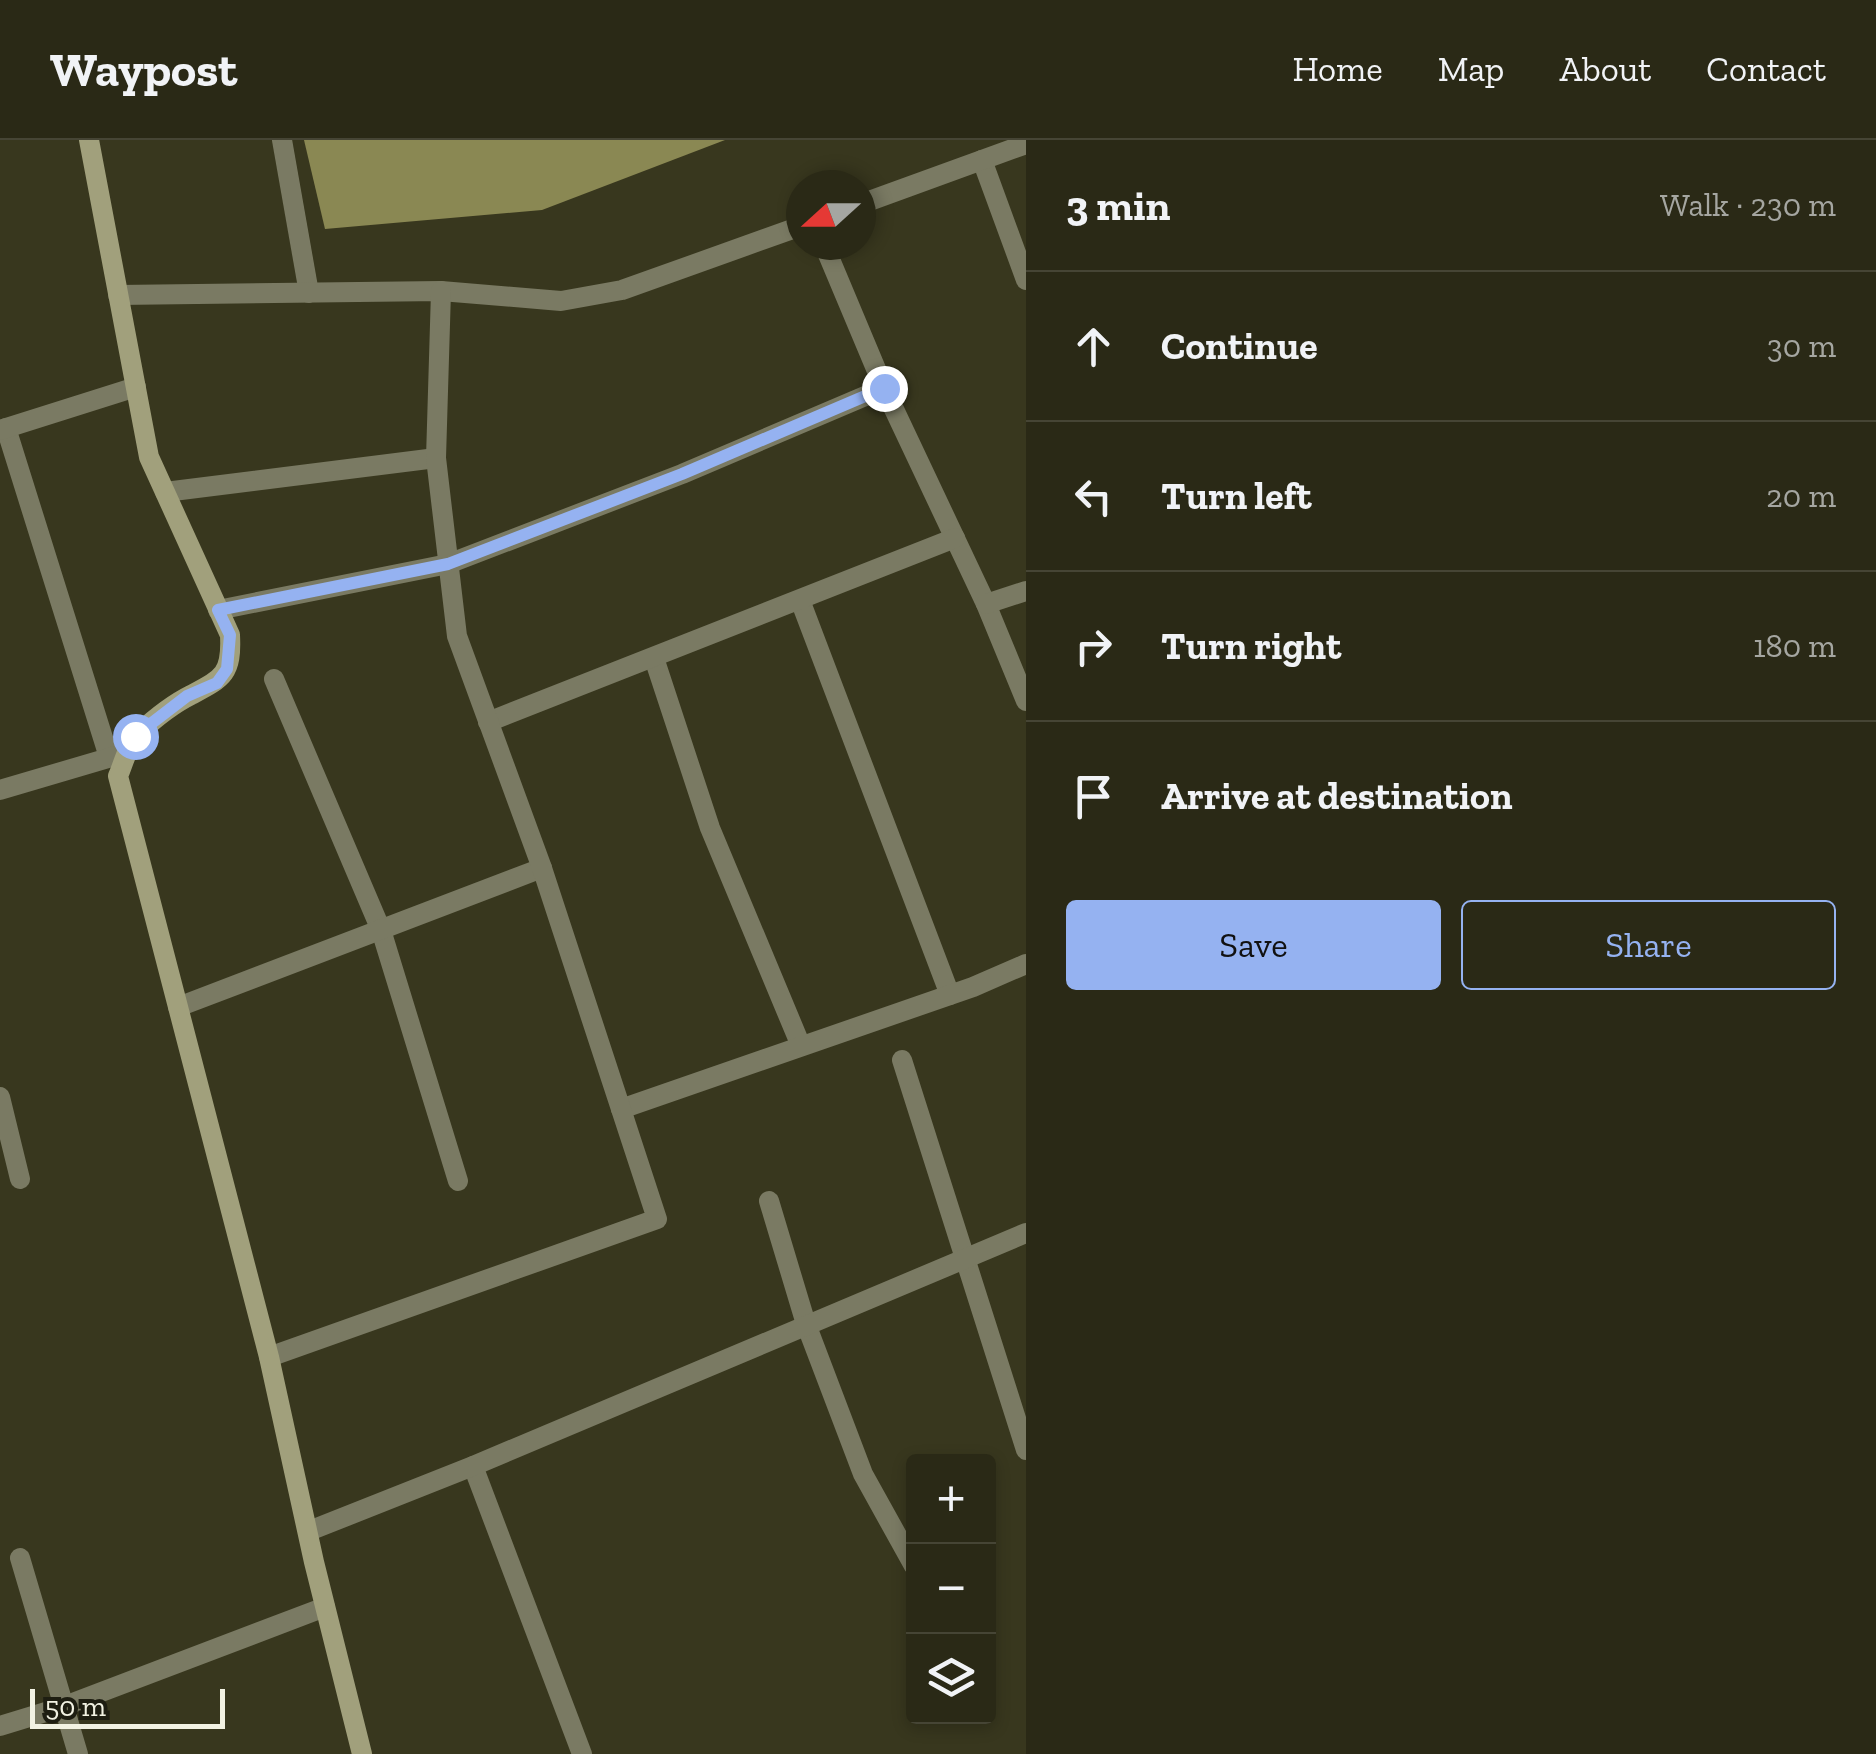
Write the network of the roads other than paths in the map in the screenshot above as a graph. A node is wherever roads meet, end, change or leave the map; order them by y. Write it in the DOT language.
graph roads {
  1 [pos="89,140"];
  2 [pos="282,140"];
  3 [pos="1026,144"];
  4 [pos="982,160"];
  5 [pos="876,199"];
  6 [pos="786,231"];
  7 [pos="830,260"];
  8 [pos="1026,280"];
  9 [pos="442,291"];
  10 [pos="309,293"];
  11 [pos="118,295"];
  12 [pos="136,387"];
  13 [pos="884,388"];
  14 [pos="3,429"];
  15 [pos="436,458"];
  16 [pos="165,492"];
  17 [pos="954,538"];
  18 [pos="448,564"];
  19 [pos="1026,590"];
  20 [pos="800,600"];
  21 [pos="986,604"];
  22 [pos="218,610"];
  23 [pos="654,658"];
  24 [pos="274,679"];
  25 [pos="1026,700"];
  26 [pos="488,722"];
  27 [pos="119,755"];
  28 [pos="0,790"];
  29 [pos="542,868"];
  30 [pos="381,930"];
  31 [pos="1026,964"];
  32 [pos="950,994"];
  33 [pos="178,1007"];
  34 [pos="801,1046"];
  35 [pos="902,1060"];
  36 [pos="0,1096"];
  37 [pos="621,1109"];
  38 [pos="20,1179"];
  39 [pos="458,1181"];
  40 [pos="769,1201"];
  41 [pos="1026,1232"];
  42 [pos="966,1258"];
  43 [pos="806,1324"];
  44 [pos="269,1357"];
  45 [pos="1026,1450"];
  46 [pos="474,1466"];
  47 [pos="309,1531"];
  48 [pos="906,1552"];
  49 [pos="20,1558"];
  50 [pos="324,1607"];
  51 [pos="62,1707"];
  52 [pos="0,1726"];
  53 [pos="78,1754"];
  54 [pos="362,1754"];
  55 [pos="582,1754"];
  1 -- 11 [label="main road"];
  2 -- 10 [label="street"];
  3 -- 4 [label="street"];
  4 -- 5 [label="street"];
  4 -- 8 [label="street"];
  6 -- 9 [label="street"];
  7 -- 13 [label="street"];
  9 -- 10 [label="street"];
  9 -- 15 [label="street"];
  10 -- 11 [label="street"];
  11 -- 12 [label="main road"];
  12 -- 14 [label="street"];
  12 -- 16 [label="main road"];
  13 -- 17 [label="street"];
  13 -- 18 [label="street"];
  14 -- 27 [label="street"];
  15 -- 16 [label="street"];
  15 -- 18 [label="street"];
  16 -- 22 [label="main road"];
  17 -- 20 [label="street"];
  17 -- 21 [label="street"];
  18 -- 22 [label="street"];
  18 -- 26 [label="street"];
  19 -- 21 [label="street"];
  20 -- 23 [label="street"];
  20 -- 32 [label="street"];
  21 -- 25 [label="street"];
  22 -- 27 [label="main road"];
  23 -- 26 [label="street"];
  23 -- 34 [label="street"];
  24 -- 30 [label="street"];
  26 -- 29 [label="street"];
  27 -- 28 [label="street"];
  27 -- 33 [label="main road"];
  29 -- 30 [label="street"];
  29 -- 37 [label="street"];
  30 -- 33 [label="street"];
  30 -- 39 [label="street"];
  31 -- 32 [label="street"];
  32 -- 34 [label="street"];
  33 -- 44 [label="main road"];
  34 -- 37 [label="street"];
  35 -- 42 [label="street"];
  36 -- 38 [label="street"];
  37 -- 44 [label="street"];
  40 -- 43 [label="street"];
  41 -- 42 [label="street"];
  42 -- 43 [label="street"];
  42 -- 45 [label="street"];
  43 -- 46 [label="street"];
  43 -- 48 [label="street"];
  44 -- 47 [label="main road"];
  46 -- 47 [label="street"];
  46 -- 55 [label="street"];
  47 -- 50 [label="main road"];
  49 -- 51 [label="street"];
  50 -- 51 [label="street"];
  50 -- 54 [label="main road"];
  51 -- 52 [label="street"];
  51 -- 53 [label="street"];
}
